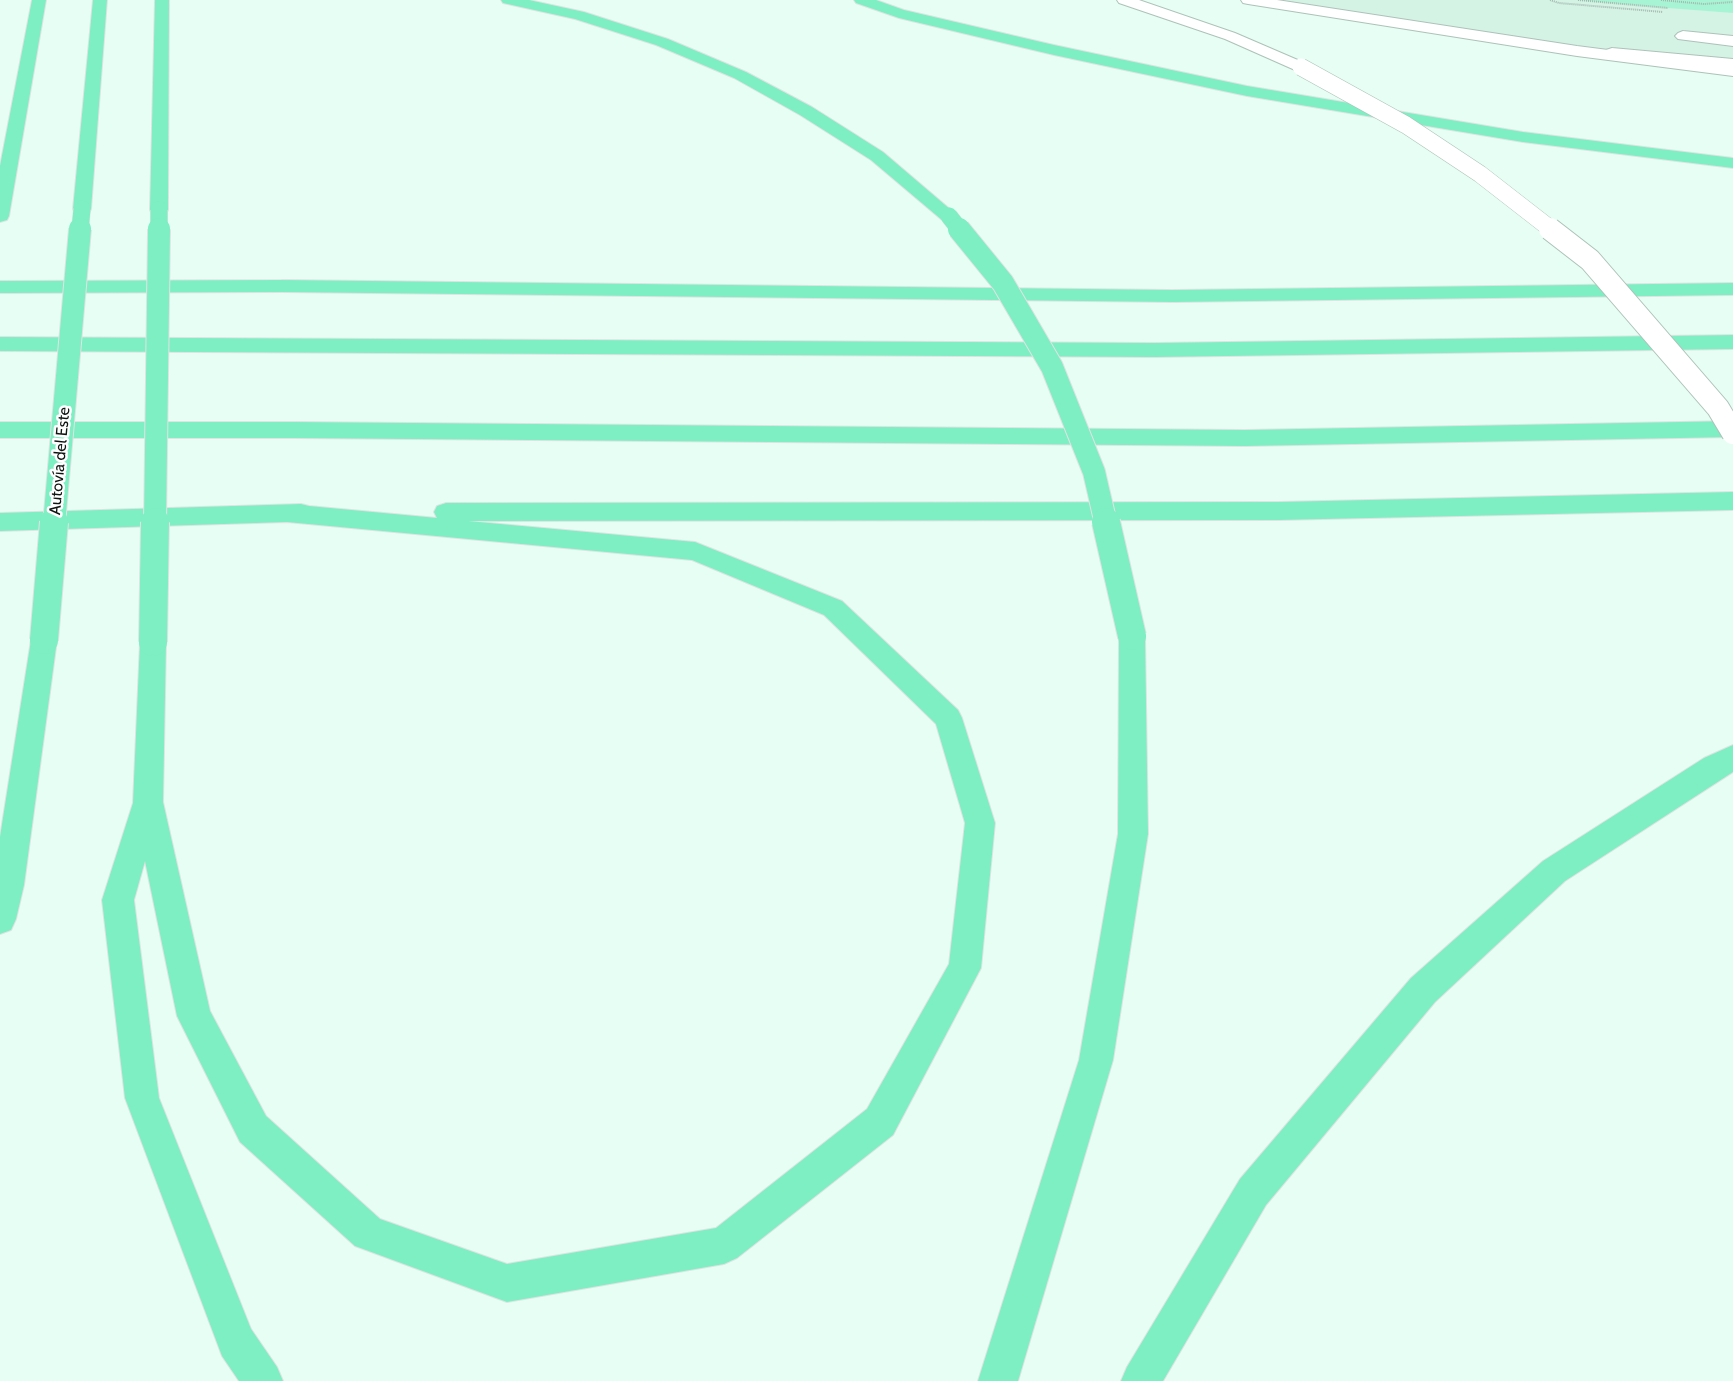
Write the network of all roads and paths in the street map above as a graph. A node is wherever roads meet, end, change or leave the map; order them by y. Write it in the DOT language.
graph roads {
  1 [pos="39,0"];
  2 [pos="100,0"];
  3 [pos="162,0"];
  4 [pos="508,0"];
  5 [pos="847,0"];
  6 [pos="861,0"];
  7 [pos="1124,0"];
  8 [pos="1248,0"];
  9 [pos="1550,0"];
  10 [pos="1578,0"];
  11 [pos="1661,0"];
  12 [pos="1733,2"];
  13 [pos="1668,8"];
  14 [pos="1667,12"];
  15 [pos="899,13"];
  16 [pos="1683,36"];
  17 [pos="1733,41"];
  18 [pos="1577,51"];
  19 [pos="1733,64"];
  20 [pos="1733,71"];
  21 [pos="1733,163"];
  22 [pos="1,212"];
  23 [pos="0,287"];
  24 [pos="1733,289"];
  25 [pos="1733,342"];
  26 [pos="0,344"];
  27 [pos="0,430"];
  28 [pos="1733,430"];
  29 [pos="1733,433"];
  30 [pos="1733,501"];
  31 [pos="282,513"];
  32 [pos="0,522"];
  33 [pos="1733,758"];
  34 [pos="148,802"];
  35 [pos="0,919"];
  36 [pos="263,1381"];
  37 [pos="998,1381"];
  38 [pos="1141,1381"];
  1 -- 22 [label="highway"];
  2 -- 35 [label="highway, Autovía del Este, bridge"];
  3 -- 34 [label="highway, bridge"];
  4 -- 37 [label="highway, bridge"];
  5 -- 15 [label="highway"];
  6 -- 15 [label="highway"];
  7 -- 29 [label="street, bridge"];
  8 -- 18 [label="street"];
  9 -- 14 [label="path"];
  10 -- 13 [label="path"];
  11 -- 12 [label="path"];
  15 -- 21 [label="highway"];
  16 -- 17 [label="street"];
  18 -- 19 [label="street"];
  18 -- 20 [label="street"];
  23 -- 24 [label="highway"];
  25 -- 26 [label="highway"];
  27 -- 28 [label="highway"];
  30 -- 31 [label="highway"];
  31 -- 32 [label="highway"];
  31 -- 34 [label="highway"];
  33 -- 38 [label="highway"];
  34 -- 36 [label="highway"];
}
